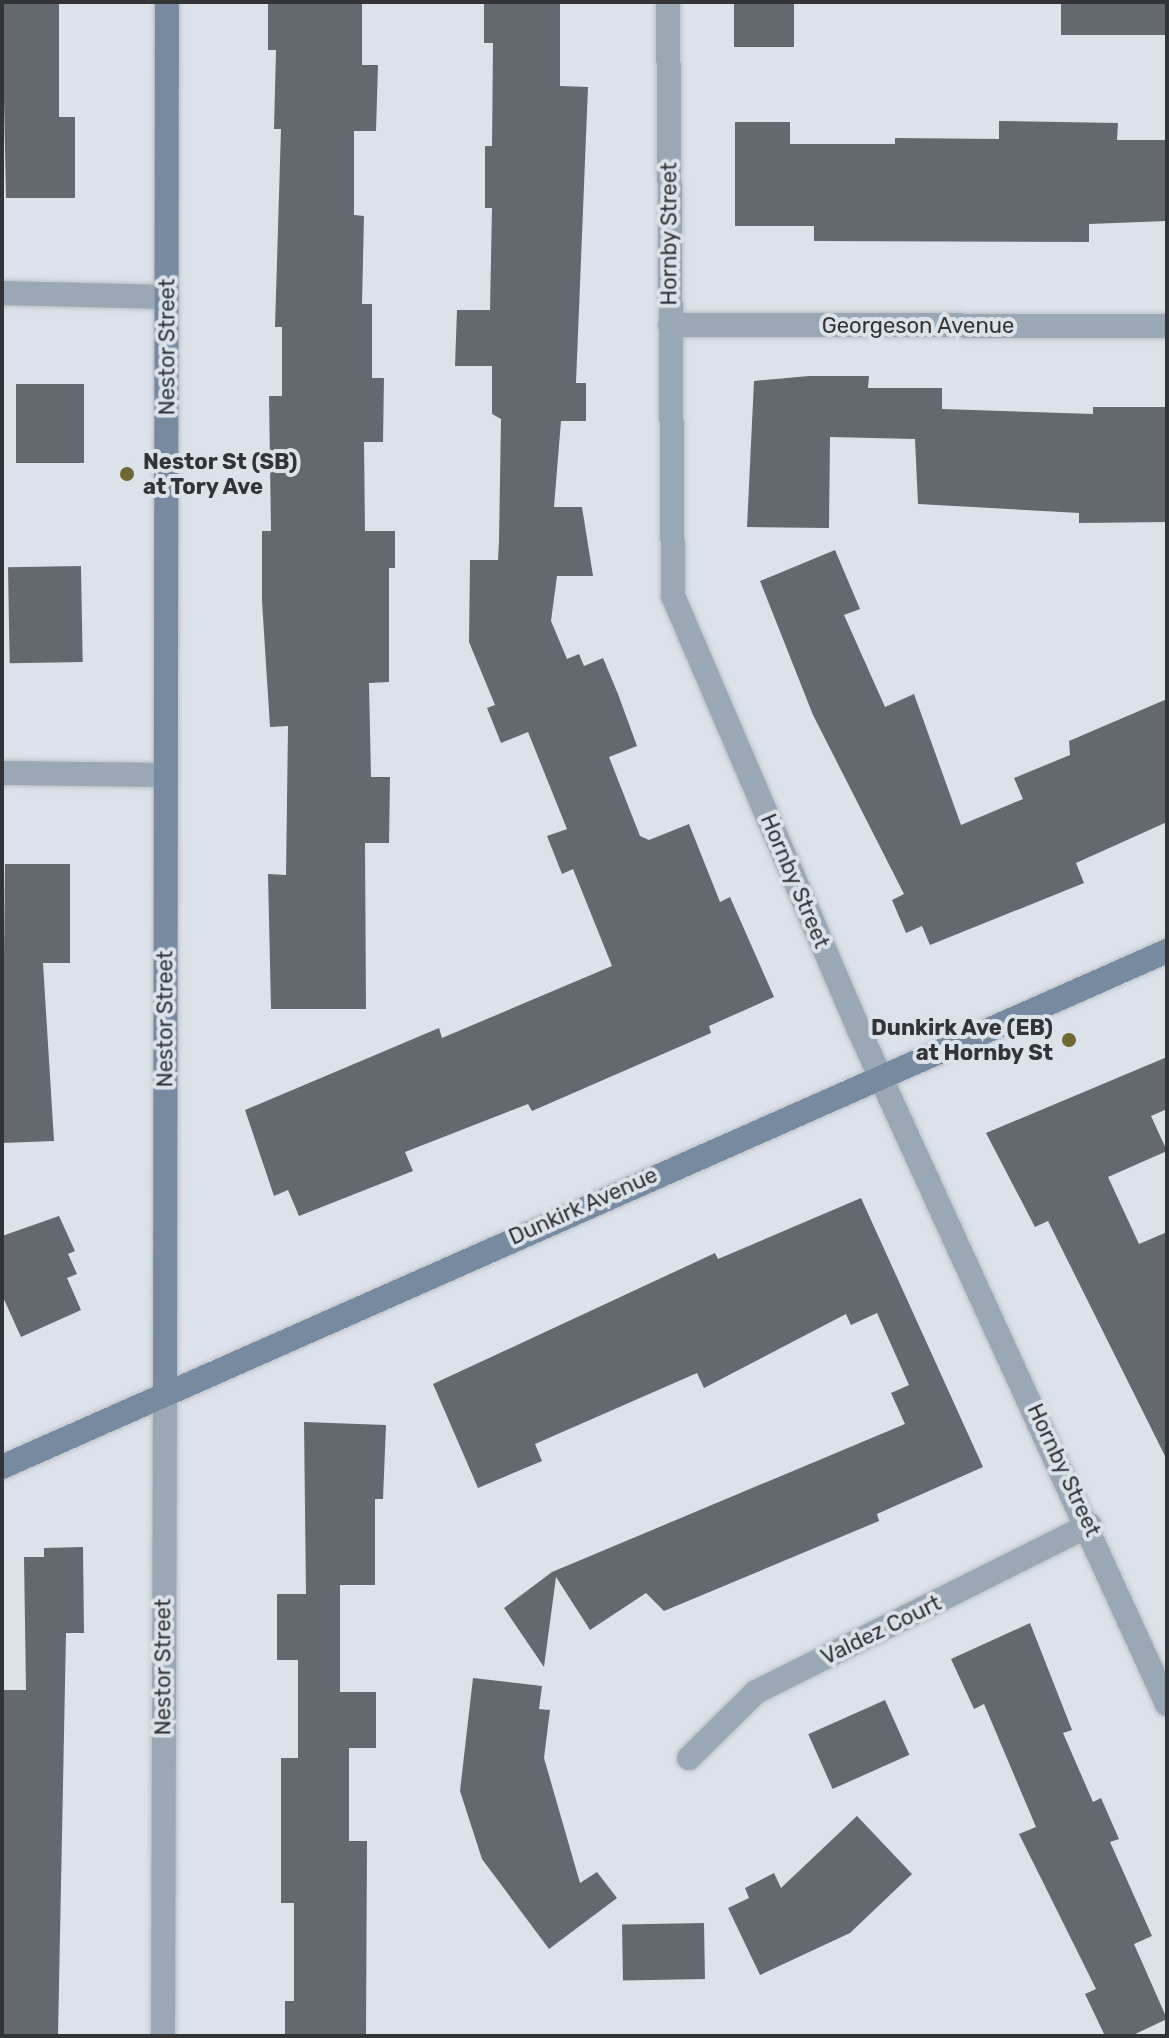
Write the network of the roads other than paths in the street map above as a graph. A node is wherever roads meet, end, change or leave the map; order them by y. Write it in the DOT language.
graph roads {
  1 [pos="167,2"];
  2 [pos="668,2"];
  3 [pos="2,293"];
  4 [pos="167,297"];
  5 [pos="670,325"];
  6 [pos="1167,326"];
  7 [pos="2,773"];
  8 [pos="166,775"];
  9 [pos="1167,951"];
  10 [pos="879,1075"];
  11 [pos="165,1391"];
  12 [pos="2,1467"];
  13 [pos="1090,1525"];
  14 [pos="1167,1704"];
  15 [pos="689,1758"];
  16 [pos="163,2036"];
  1 -- 4 [label="street, Nestor Street"];
  2 -- 5 [label="street, Hornby Street"];
  3 -- 4 [label="street"];
  4 -- 8 [label="street, Nestor Street"];
  5 -- 6 [label="street, Georgeson Avenue"];
  5 -- 10 [label="street, Hornby Street"];
  7 -- 8 [label="street"];
  8 -- 11 [label="street, Nestor Street"];
  9 -- 10 [label="street, Dunkirk Avenue"];
  10 -- 11 [label="street, Dunkirk Avenue"];
  10 -- 13 [label="street, Hornby Street"];
  11 -- 12 [label="street, Dunkirk Avenue"];
  11 -- 16 [label="street, Nestor Street"];
  13 -- 14 [label="street, Hornby Street"];
  13 -- 15 [label="street, Valdez Court"];
}
